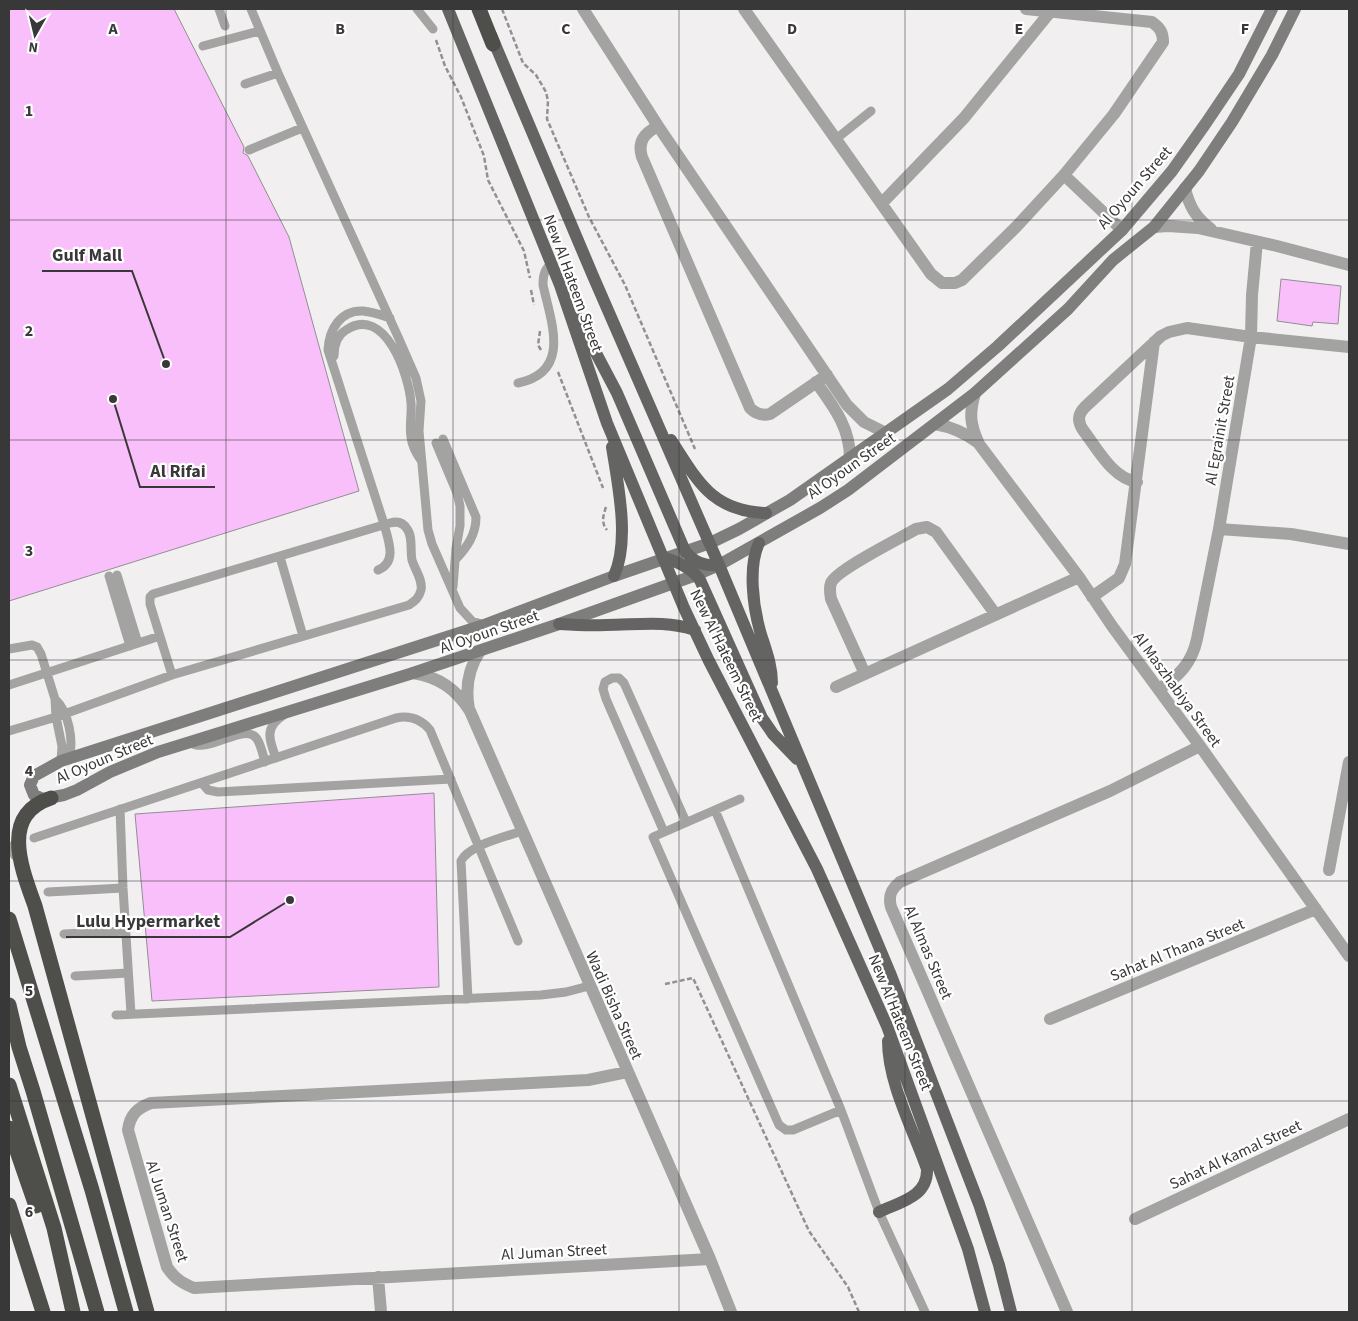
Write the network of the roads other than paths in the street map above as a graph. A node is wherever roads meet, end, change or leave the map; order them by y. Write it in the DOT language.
graph roads {
  1 [pos="219,9"];
  2 [pos="251,9"];
  3 [pos="417,9"];
  4 [pos="448,9"];
  5 [pos="479,9"];
  6 [pos="484,9"];
  7 [pos="583,9"];
  8 [pos="744,9"];
  9 [pos="1026,9"];
  10 [pos="1272,9"];
  11 [pos="1295,9"];
  12 [pos="1051,11"];
  13 [pos="224,26"];
  14 [pos="433,29"];
  15 [pos="259,31"];
  16 [pos="493,44"];
  17 [pos="204,46"];
  18 [pos="278,73"];
  19 [pos="245,84"];
  20 [pos="871,111"];
  21 [pos="658,126"];
  22 [pos="302,128"];
  23 [pos="836,139"];
  24 [pos="249,150"];
  25 [pos="1064,175"];
  26 [pos="1185,188"];
  27 [pos="882,203"];
  28 [pos="1154,227"];
  29 [pos="1122,230"];
  30 [pos="1212,231"];
  31 [pos="1257,242"];
  32 [pos="551,264"];
  33 [pos="1349,265"];
  34 [pos="560,285"];
  35 [pos="390,318"];
  36 [pos="1251,337"];
  37 [pos="1154,342"];
  38 [pos="1349,347"];
  39 [pos="334,367"];
  40 [pos="827,374"];
  41 [pos="816,382"];
  42 [pos="518,383"];
  43 [pos="975,393"];
  44 [pos="842,408"];
  45 [pos="656,420"];
  46 [pos="607,423"];
  47 [pos="935,424"];
  48 [pos="886,433"];
  49 [pos="979,444"];
  50 [pos="850,458"];
  51 [pos="422,462"];
  52 [pos="1137,482"];
  53 [pos="766,513"];
  54 [pos="384,524"];
  55 [pos="1219,529"];
  56 [pos="710,543"];
  57 [pos="758,544"];
  58 [pos="1349,544"];
  59 [pos="685,552"];
  60 [pos="280,557"];
  61 [pos="665,558"];
  62 [pos="456,559"];
  63 [pos="719,565"];
  64 [pos="378,570"];
  65 [pos="696,575"];
  66 [pos="113,576"];
  67 [pos="614,576"];
  68 [pos="1079,578"];
  69 [pos="674,582"];
  70 [pos="454,592"];
  71 [pos="1092,597"];
  72 [pos="996,615"];
  73 [pos="559,624"];
  74 [pos="484,625"];
  75 [pos="695,630"];
  76 [pos="160,636"];
  77 [pos="303,636"];
  78 [pos="134,644"];
  79 [pos="9,649"];
  80 [pos="480,651"];
  81 [pos="47,672"];
  82 [pos="413,673"];
  83 [pos="865,674"];
  84 [pos="172,675"];
  85 [pos="9,685"];
  86 [pos="836,686"];
  87 [pos="1158,689"];
  88 [pos="772,693"];
  89 [pos="470,711"];
  90 [pos="288,713"];
  91 [pos="60,715"];
  92 [pos="9,731"];
  93 [pos="191,743"];
  94 [pos="1200,746"];
  95 [pos="276,758"];
  96 [pos="65,760"];
  97 [pos="265,762"];
  98 [pos="1349,762"];
  99 [pos="801,763"];
  100 [pos="451,779"];
  101 [pos="202,783"];
  102 [pos="51,798"];
  103 [pos="740,799"];
  104 [pos="120,809"];
  105 [pos="715,810"];
  106 [pos="686,822"];
  107 [pos="522,830"];
  108 [pos="664,832"];
  109 [pos="34,838"];
  110 [pos="478,847"];
  111 [pos="12,851"];
  112 [pos="1329,870"];
  113 [pos="123,888"];
  114 [pos="48,892"];
  115 [pos="1316,909"];
  116 [pos="9,919"];
  117 [pos="126,931"];
  118 [pos="64,934"];
  119 [pos="518,941"];
  120 [pos="1348,953"];
  121 [pos="128,973"];
  122 [pos="75,976"];
  123 [pos="589,986"];
  124 [pos="468,999"];
  125 [pos="9,1005"];
  126 [pos="131,1014"];
  127 [pos="116,1015"];
  128 [pos="1050,1019"];
  129 [pos="11,1025"];
  130 [pos="887,1026"];
  131 [pos="627,1072"];
  132 [pos="9,1085"];
  133 [pos="841,1110"];
  134 [pos="1349,1119"];
  135 [pos="9,1128"];
  136 [pos="9,1205"];
  137 [pos="879,1212"];
  138 [pos="1135,1219"];
  139 [pos="710,1259"];
  140 [pos="63,1272"];
  141 [pos="378,1277"];
  142 [pos="1004,1287"];
  143 [pos="43,1312"];
  144 [pos="73,1312"];
  145 [pos="98,1312"];
  146 [pos="126,1312"];
  147 [pos="147,1312"];
  148 [pos="381,1312"];
  149 [pos="731,1312"];
  150 [pos="926,1312"];
  151 [pos="985,1312"];
  152 [pos="1011,1312"];
  153 [pos="1017,1312"];
  154 [pos="1067,1312"];
  1 -- 13 [label="lane"];
  2 -- 15 [label="lane"];
  3 -- 14 [label="lane"];
  4 -- 32 [label="main road, New Al Hateem Street"];
  5 -- 16 [label="highway"];
  6 -- 16 [label="main road, New Al Hateem Street"];
  7 -- 21 [label="street"];
  8 -- 23 [label="street"];
  9 -- 12 [label="street"];
  10 -- 29 [label="street, Al Oyoun Street"];
  11 -- 26 [label="street, Al Oyoun Street"];
  12 -- 25 [label="street"];
  12 -- 27 [label="street"];
  15 -- 17 [label="lane"];
  15 -- 18 [label="lane"];
  16 -- 45 [label="main road, New Al Hateem Street"];
  18 -- 19 [label="lane"];
  18 -- 22 [label="lane"];
  20 -- 23 [label="lane"];
  21 -- 40 [label="street"];
  21 -- 41 [label="street"];
  22 -- 24 [label="lane"];
  22 -- 35 [label="lane"];
  23 -- 27 [label="street"];
  25 -- 27 [label="street"];
  25 -- 29 [label="street"];
  26 -- 28 [label="street, Al Oyoun Street"];
  26 -- 30 [label="street"];
  28 -- 30 [label="street"];
  28 -- 43 [label="street, Al Oyoun Street"];
  29 -- 48 [label="street, Al Oyoun Street"];
  30 -- 31 [label="street"];
  31 -- 33 [label="street"];
  31 -- 36 [label="street, Al Egrainit Street"];
  32 -- 34 [label="main road, New Al Hateem Street"];
  32 -- 42 [label="lane"];
  34 -- 46 [label="main road, New Al Hateem Street"];
  34 -- 59 [label="main road"];
  35 -- 39 [label="lane"];
  35 -- 51 [label="lane"];
  36 -- 37 [label="street"];
  36 -- 38 [label="street"];
  36 -- 55 [label="street, Al Egrainit Street"];
  37 -- 52 [label="street"];
  37 -- 52 [label="street"];
  39 -- 51 [label="lane"];
  39 -- 54 [label="lane"];
  40 -- 41 [label="street"];
  40 -- 44 [label="street"];
  41 -- 44 [label="street"];
  43 -- 47 [label="street, Al Oyoun Street"];
  43 -- 49 [label="street, Al Maszhabiya Street"];
  44 -- 48 [label="street"];
  44 -- 50 [label="street"];
  45 -- 53 [label="main road"];
  45 -- 56 [label="main road, New Al Hateem Street"];
  46 -- 61 [label="main road, New Al Hateem Street"];
  46 -- 67 [label="main road"];
  47 -- 49 [label="street, Al Maszhabiya Street"];
  47 -- 57 [label="street, Al Oyoun Street"];
  48 -- 50 [label="street, Al Oyoun Street"];
  49 -- 68 [label="street, Al Maszhabiya Street"];
  50 -- 53 [label="street, Al Oyoun Street"];
  51 -- 70 [label="lane"];
  52 -- 71 [label="street"];
  53 -- 56 [label="street, Al Oyoun Street"];
  54 -- 60 [label="lane"];
  54 -- 64 [label="lane"];
  54 -- 77 [label="lane"];
  55 -- 58 [label="street"];
  55 -- 87 [label="street, Al Egrainit Street"];
  56 -- 59 [label="street, Al Oyoun Street"];
  56 -- 63 [label="main road, New Al Hateem Street"];
  57 -- 63 [label="street, Al Oyoun Street"];
  57 -- 88 [label="main road"];
  59 -- 61 [label="street, Al Oyoun Street"];
  59 -- 63 [label="main road"];
  60 -- 76 [label="lane"];
  60 -- 77 [label="lane"];
  61 -- 65 [label="main road"];
  61 -- 67 [label="street, Al Oyoun Street"];
  61 -- 69 [label="main road, New Al Hateem Street"];
  62 -- 62 [label="lane"];
  62 -- 70 [label="lane"];
  63 -- 65 [label="street, Al Oyoun Street"];
  63 -- 88 [label="main road, New Al Hateem Street"];
  65 -- 69 [label="street, Al Oyoun Street"];
  65 -- 99 [label="main road"];
  66 -- 78 [label="lane"];
  67 -- 74 [label="street, Al Oyoun Street"];
  68 -- 71 [label="street, Al Maszhabiya Street"];
  68 -- 72 [label="street"];
  69 -- 73 [label="street, Al Oyoun Street"];
  69 -- 75 [label="main road, New Al Hateem Street"];
  70 -- 74 [label="lane"];
  71 -- 87 [label="street, Al Maszhabiya Street"];
  72 -- 83 [label="street"];
  72 -- 83 [label="street"];
  73 -- 75 [label="main road"];
  73 -- 80 [label="street, Al Oyoun Street"];
  74 -- 96 [label="street, Al Oyoun Street"];
  75 -- 130 [label="main road, New Al Hateem Street"];
  76 -- 78 [label="lane"];
  76 -- 84 [label="lane"];
  77 -- 84 [label="lane"];
  78 -- 81 [label="lane"];
  79 -- 81 [label="lane"];
  80 -- 82 [label="street, Al Oyoun Street"];
  80 -- 89 [label="street, Wadi Bisha Street"];
  81 -- 85 [label="lane"];
  81 -- 91 [label="lane"];
  82 -- 89 [label="street, Wadi Bisha Street"];
  82 -- 90 [label="street, Al Oyoun Street"];
  83 -- 86 [label="street"];
  84 -- 91 [label="lane"];
  87 -- 94 [label="street, Al Maszhabiya Street"];
  88 -- 99 [label="main road, New Al Hateem Street"];
  89 -- 107 [label="street, Wadi Bisha Street"];
  90 -- 93 [label="street, Al Oyoun Street"];
  90 -- 95 [label="lane"];
  91 -- 92 [label="lane"];
  91 -- 96 [label="lane"];
  93 -- 97 [label="lane"];
  93 -- 102 [label="street, Al Oyoun Street"];
  94 -- 115 [label="street, Al Maszhabiya Street"];
  94 -- 154 [label="street, Al Almas Street"];
  95 -- 97 [label="lane"];
  95 -- 100 [label="lane"];
  96 -- 102 [label="street, Al Oyoun Street"];
  97 -- 101 [label="lane"];
  98 -- 112 [label="street"];
  99 -- 142 [label="main road, New Al Hateem Street"];
  100 -- 101 [label="lane"];
  100 -- 110 [label="lane"];
  101 -- 104 [label="lane"];
  102 -- 111 [label="highway"];
  103 -- 105 [label="lane"];
  104 -- 109 [label="lane"];
  104 -- 113 [label="lane"];
  105 -- 106 [label="lane"];
  105 -- 133 [label="lane"];
  106 -- 108 [label="lane"];
  106 -- 108 [label="lane"];
  107 -- 110 [label="lane"];
  107 -- 123 [label="street, Wadi Bisha Street"];
  108 -- 133 [label="lane"];
  110 -- 119 [label="lane"];
  110 -- 124 [label="lane"];
  111 -- 147 [label="highway"];
  113 -- 114 [label="lane"];
  113 -- 117 [label="lane"];
  115 -- 120 [label="street, Al Maszhabiya Street"];
  115 -- 128 [label="street, Sahat Al Thana Street"];
  116 -- 146 [label="highway"];
  117 -- 118 [label="lane"];
  117 -- 121 [label="lane"];
  121 -- 122 [label="lane"];
  121 -- 126 [label="lane"];
  123 -- 124 [label="lane"];
  123 -- 131 [label="street, Wadi Bisha Street"];
  124 -- 126 [label="lane"];
  125 -- 129 [label="highway"];
  126 -- 127 [label="lane"];
  129 -- 145 [label="highway"];
  130 -- 137 [label="main road"];
  130 -- 151 [label="main road, New Al Hateem Street"];
  131 -- 139 [label="street, Wadi Bisha Street"];
  131 -- 141 [label="street, Al Juman Street"];
  132 -- 140 [label="highway"];
  133 -- 137 [label="lane"];
  134 -- 138 [label="street, Sahat Al Kamal Street"];
  135 -- 140 [label="highway"];
  136 -- 143 [label="highway"];
  137 -- 150 [label="lane"];
  139 -- 141 [label="street, Al Juman Street"];
  139 -- 149 [label="street, Wadi Bisha Street"];
  140 -- 144 [label="highway"];
  141 -- 148 [label="street"];
  142 -- 152 [label="main road, New Al Hateem Street"];
  142 -- 153 [label="main road"];
}
